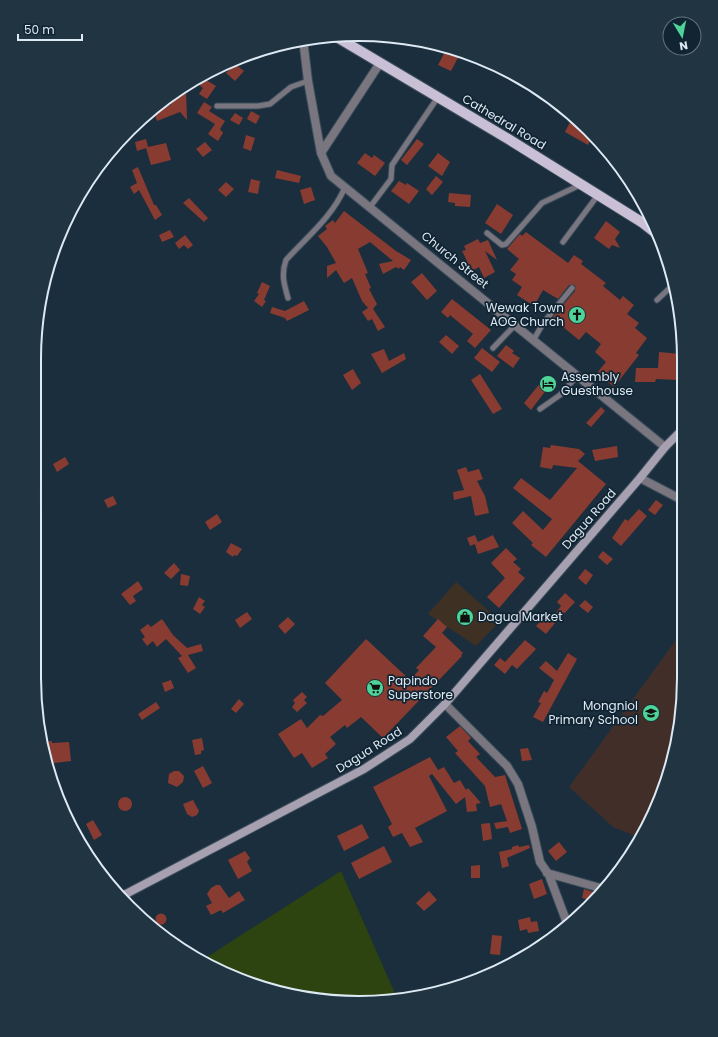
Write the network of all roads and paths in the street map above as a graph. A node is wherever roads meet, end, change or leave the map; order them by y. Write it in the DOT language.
graph roads {
  1 [pos="344,42"];
  2 [pos="304,46"];
  3 [pos="380,63"];
  4 [pos="308,81"];
  5 [pos="438,97"];
  6 [pos="217,106"];
  7 [pos="321,153"];
  8 [pos="581,184"];
  9 [pos="345,187"];
  10 [pos="598,195"];
  11 [pos="370,207"];
  12 [pos="648,227"];
  13 [pos="487,233"];
  14 [pos="563,242"];
  15 [pos="572,288"];
  16 [pos="669,289"];
  17 [pos="288,298"];
  18 [pos="657,300"];
  19 [pos="516,324"];
  20 [pos="534,339"];
  21 [pos="492,348"];
  22 [pos="578,375"];
  23 [pos="540,409"];
  24 [pos="677,435"];
  25 [pos="666,446"];
  26 [pos="640,478"];
  27 [pos="677,497"];
  28 [pos="444,704"];
  29 [pos="547,873"];
  30 [pos="598,887"];
  31 [pos="126,894"];
  32 [pos="566,920"];
  1 -- 3 [label="main road, Cathedral Road"];
  2 -- 4 [label="street, Church Street"];
  3 -- 5 [label="main road, Cathedral Road"];
  3 -- 7 [label="street"];
  4 -- 6 [label="lane"];
  4 -- 7 [label="street, Church Street"];
  5 -- 8 [label="main road, Cathedral Road"];
  5 -- 11 [label="lane"];
  7 -- 9 [label="street, Church Street"];
  8 -- 10 [label="main road, Cathedral Road"];
  8 -- 13 [label="lane"];
  9 -- 11 [label="street, Church Street"];
  9 -- 17 [label="lane"];
  10 -- 12 [label="main road, Cathedral Road"];
  10 -- 14 [label="lane"];
  11 -- 19 [label="street, Church Street"];
  15 -- 20 [label="lane"];
  16 -- 18 [label="lane"];
  19 -- 20 [label="street, Church Street"];
  19 -- 21 [label="lane"];
  20 -- 22 [label="street, Church Street"];
  22 -- 23 [label="lane"];
  22 -- 25 [label="street, Church Street"];
  24 -- 25 [label="street, Dagua Road"];
  25 -- 26 [label="street, Dagua Road"];
  26 -- 27 [label="street"];
  26 -- 28 [label="street, Dagua Road"];
  28 -- 29 [label="street"];
  28 -- 31 [label="street, Dagua Road"];
  29 -- 30 [label="street"];
  29 -- 32 [label="street"];
}
